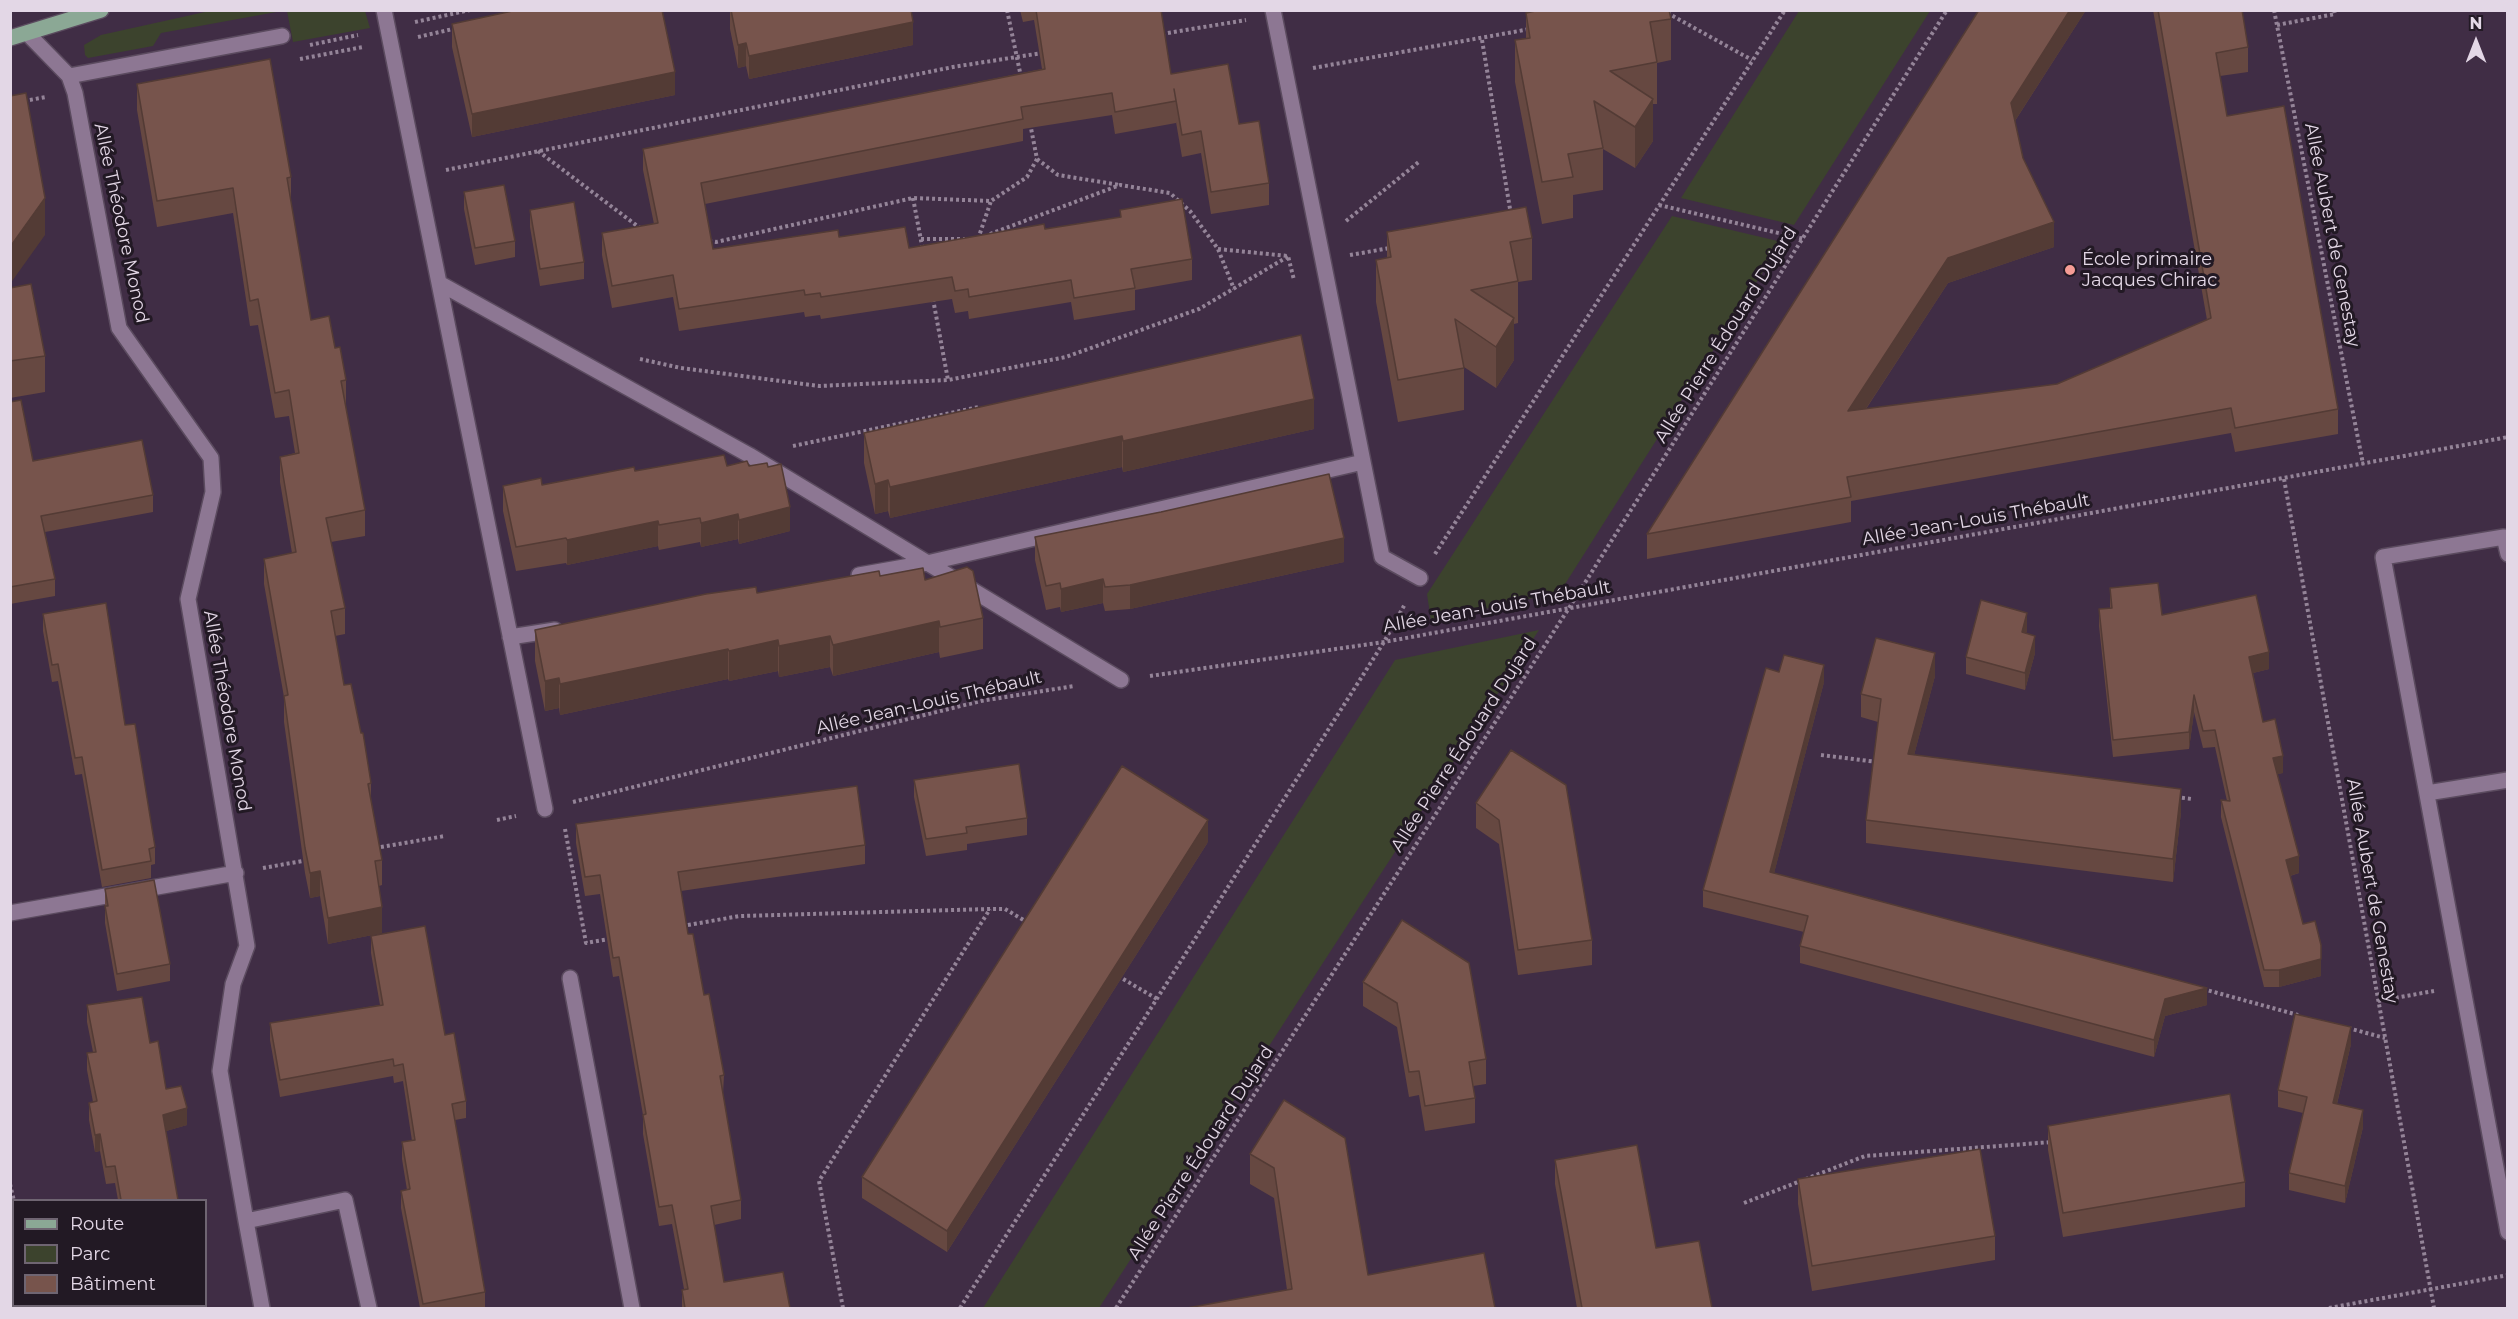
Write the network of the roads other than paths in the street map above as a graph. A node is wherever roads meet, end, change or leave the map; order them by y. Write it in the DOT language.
graph roads {
  1 [pos="101,10"];
  2 [pos="384,10"];
  3 [pos="1274,13"];
  4 [pos="27,33"];
  5 [pos="282,36"];
  6 [pos="10,38"];
  7 [pos="69,76"];
  8 [pos="439,283"];
  9 [pos="1363,462"];
  10 [pos="2508,554"];
  11 [pos="927,563"];
  12 [pos="846,578"];
  13 [pos="1419,578"];
  14 [pos="568,627"];
  15 [pos="510,638"];
  16 [pos="1121,680"];
  17 [pos="2508,780"];
  18 [pos="2427,793"];
  19 [pos="553,807"];
  20 [pos="236,873"];
  21 [pos="10,913"];
  22 [pos="570,978"];
  23 [pos="2501,1160"];
  24 [pos="246,1221"];
  25 [pos="2508,1232"];
  26 [pos="262,1308"];
  27 [pos="369,1308"];
  28 [pos="632,1308"];
  1 -- 4 [label="main road"];
  2 -- 8 [label="street"];
  3 -- 9 [label="street"];
  4 -- 6 [label="main road"];
  4 -- 7 [label="street, Allée Théodore Monod"];
  5 -- 7 [label="street"];
  7 -- 20 [label="street, Allée Théodore Monod"];
  8 -- 11 [label="street"];
  8 -- 15 [label="street"];
  9 -- 11 [label="street"];
  9 -- 13 [label="street"];
  10 -- 18 [label="street"];
  11 -- 12 [label="street"];
  11 -- 16 [label="street"];
  14 -- 15 [label="street"];
  15 -- 19 [label="street"];
  17 -- 18 [label="street"];
  18 -- 23 [label="street"];
  20 -- 21 [label="street"];
  20 -- 24 [label="street, Allée Théodore Monod"];
  22 -- 28 [label="street"];
  23 -- 25 [label="street"];
  24 -- 26 [label="street, Allée Théodore Monod"];
  24 -- 27 [label="street"];
}
